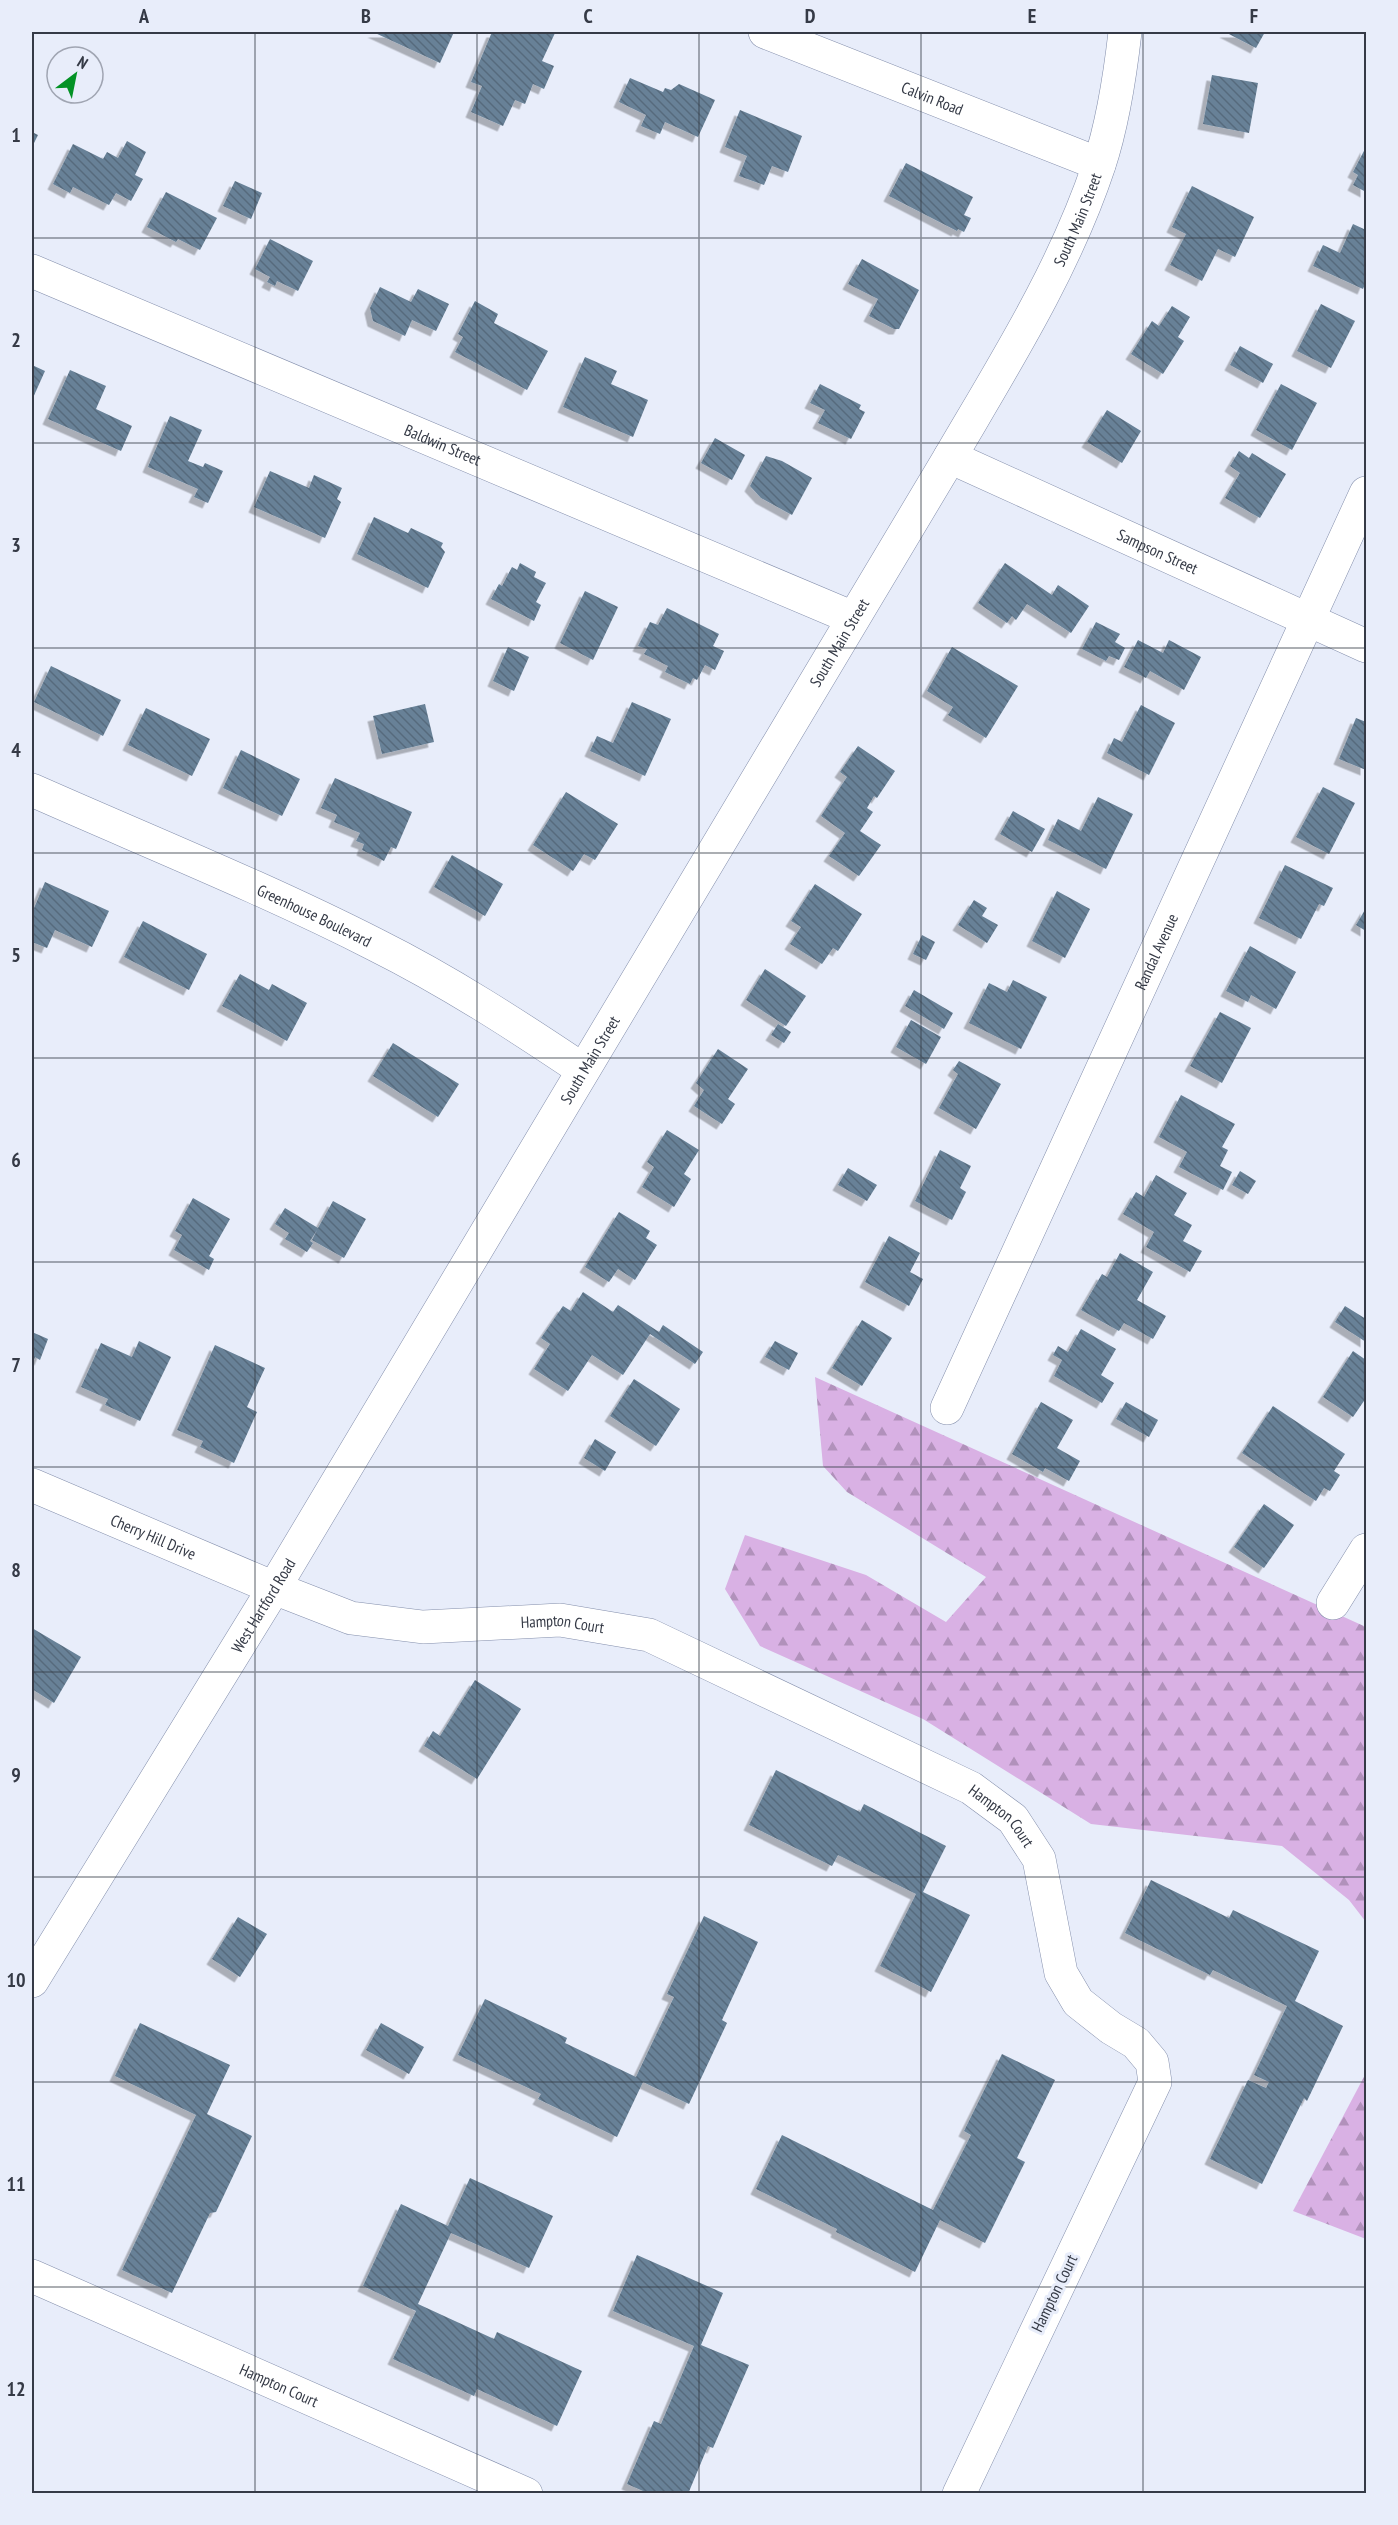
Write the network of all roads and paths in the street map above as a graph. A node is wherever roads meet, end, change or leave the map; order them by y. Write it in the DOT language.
graph roads {
  1 [pos="765,32"];
  2 [pos="1125,32"];
  3 [pos="1099,164"];
  4 [pos="32,271"];
  5 [pos="950,457"];
  6 [pos="1366,493"];
  7 [pos="854,618"];
  8 [pos="1309,619"];
  9 [pos="1366,646"];
  10 [pos="32,790"];
  11 [pos="583,1070"];
  12 [pos="490,1226"];
  13 [pos="947,1408"];
  14 [pos="32,1485"];
  15 [pos="1366,1550"];
  16 [pos="274,1588"];
  17 [pos="1333,1604"];
  18 [pos="32,1981"];
  19 [pos="32,2276"];
  20 [pos="526,2493"];
  21 [pos="958,2493"];
  1 -- 3 [label="street, Calvin Road"];
  2 -- 3 [label="street, South Main Street"];
  3 -- 5 [label="street, South Main Street"];
  4 -- 7 [label="street, Baldwin Street"];
  5 -- 7 [label="street, South Main Street"];
  5 -- 8 [label="street, Sampson Street"];
  6 -- 8 [label="street, Randal Avenue"];
  7 -- 11 [label="street, South Main Street"];
  8 -- 9 [label="street, Sampson Street"];
  8 -- 13 [label="street, Randal Avenue"];
  10 -- 11 [label="street, Greenhouse Boulevard"];
  11 -- 12 [label="street, South Main Street"];
  12 -- 16 [label="street, West Hartford Road"];
  14 -- 16 [label="street, Cherry Hill Drive"];
  15 -- 17 [label="street"];
  16 -- 18 [label="street, West Hartford Road"];
  16 -- 21 [label="street, Hampton Court"];
  19 -- 20 [label="street, Hampton Court"];
}
